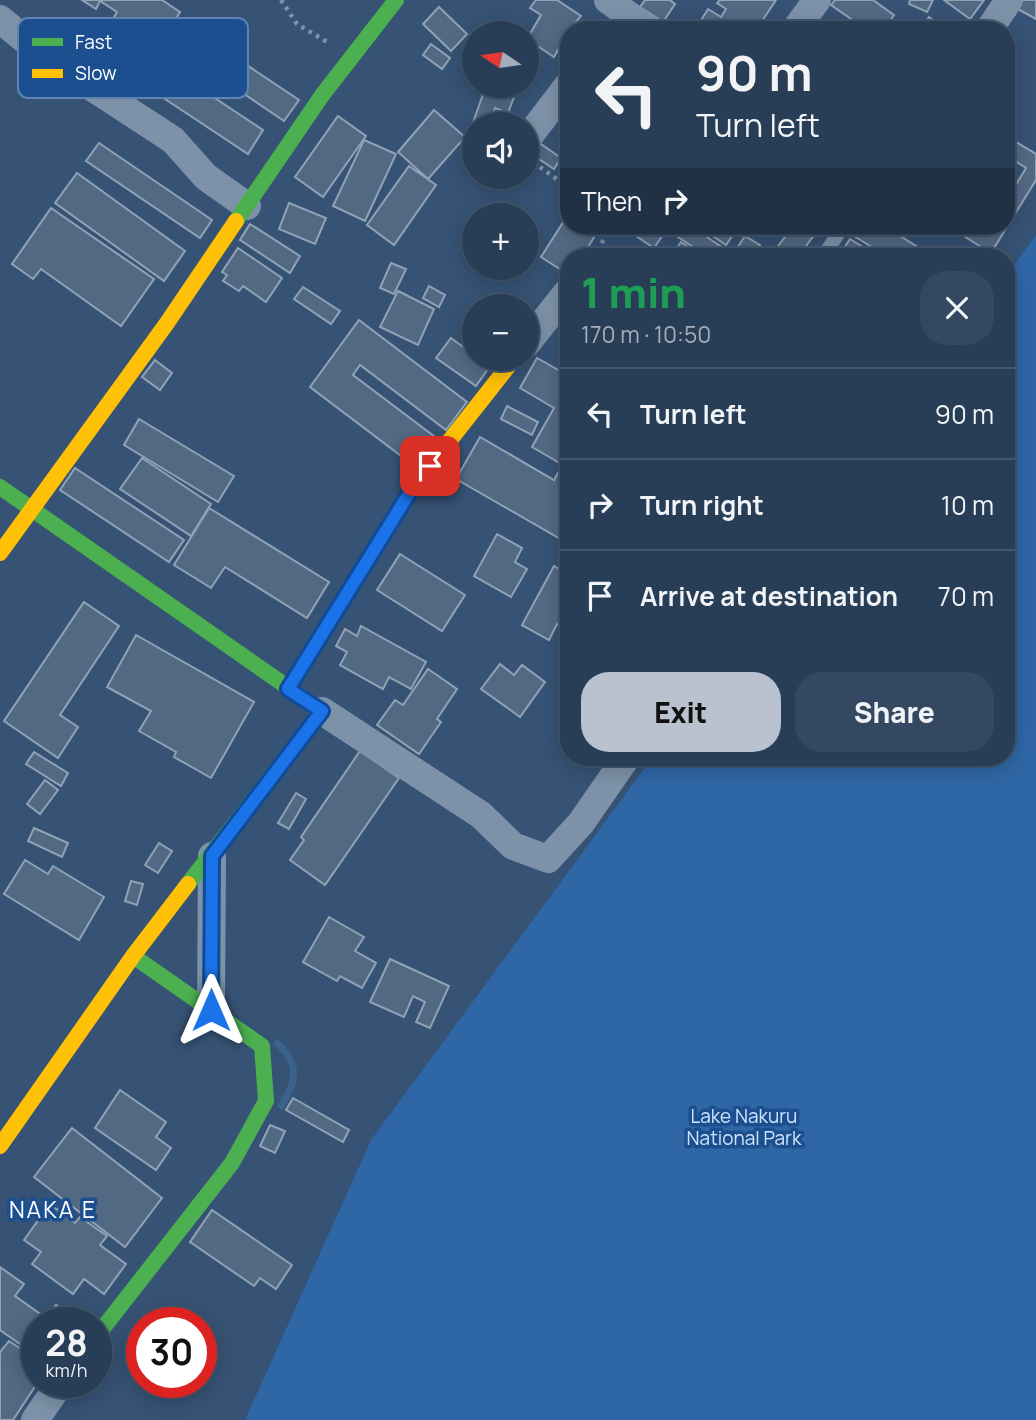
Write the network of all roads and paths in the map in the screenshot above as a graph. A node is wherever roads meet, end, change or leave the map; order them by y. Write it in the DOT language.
graph roads {
  1 [pos="11,0"];
  2 [pos="281,0"];
  3 [pos="396,0"];
  4 [pos="817,0"];
  5 [pos="1009,0"];
  6 [pos="619,10"];
  7 [pos="0,17"];
  8 [pos="636,21"];
  9 [pos="802,21"];
  10 [pos="995,21"];
  11 [pos="18,33"];
  12 [pos="351,57"];
  13 [pos="560,96"];
  14 [pos="109,98"];
  15 [pos="539,123"];
  16 [pos="539,166"];
  17 [pos="560,181"];
  18 [pos="247,206"];
  19 [pos="560,301"];
  20 [pos="539,328"];
  21 [pos="505,371"];
  22 [pos="0,487"];
  23 [pos="30,509"];
  24 [pos="0,553"];
  25 [pos="288,689"];
  26 [pos="322,711"];
  27 [pos="620,766"];
  28 [pos="212,856"];
  29 [pos="133,956"];
  30 [pos="211,1010"];
  31 [pos="5,1128"];
  32 [pos="112,1317"];
  33 [pos="50,1398"];
  34 [pos="35,1420"];
  1 -- 7 [label="street"];
  2 -- 12 [label="path"];
  3 -- 12 [label="street"];
  4 -- 9 [label="street"];
  5 -- 10 [label="street"];
  6 -- 8 [label="street"];
  7 -- 11 [label="street"];
  12 -- 18 [label="street"];
  13 -- 15 [label="street"];
  14 -- 18 [label="street"];
  16 -- 17 [label="path"];
  18 -- 23 [label="street"];
  19 -- 20 [label="street"];
  21 -- 25 [label="street"];
  22 -- 23 [label="street"];
  23 -- 24 [label="street"];
  23 -- 25 [label="street"];
  25 -- 26 [label="street"];
  26 -- 27 [label="street"];
  26 -- 28 [label="street"];
  28 -- 29 [label="street"];
  28 -- 30 [label="street"];
  29 -- 30 [label="street"];
  29 -- 31 [label="street"];
  30 -- 32 [label="street"];
  33 -- 34 [label="street"];
}
